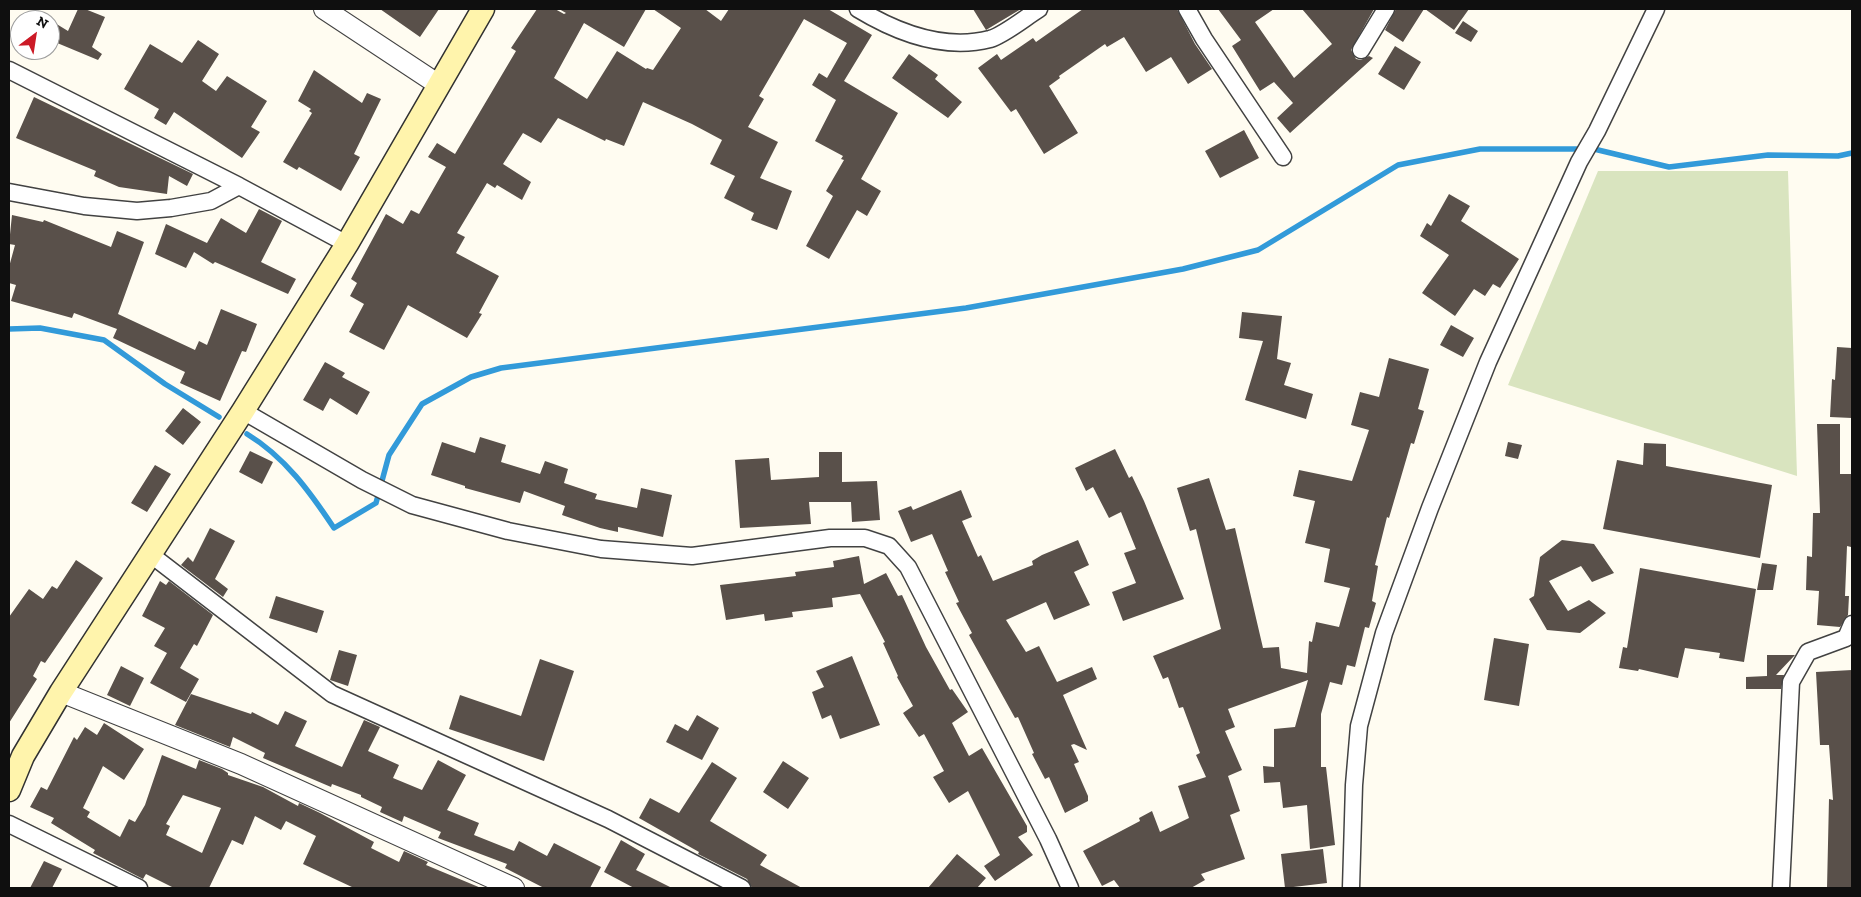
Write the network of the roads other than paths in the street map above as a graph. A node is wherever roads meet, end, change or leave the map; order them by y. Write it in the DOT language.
graph roads {
  1 [pos="324,9"];
  2 [pos="482,9"];
  3 [pos="858,9"];
  4 [pos="1039,9"];
  5 [pos="1187,9"];
  6 [pos="1386,9"];
  7 [pos="1656,9"];
  8 [pos="1360,50"];
  9 [pos="9,70"];
  10 [pos="438,85"];
  11 [pos="1283,157"];
  12 [pos="239,186"];
  13 [pos="9,192"];
  14 [pos="347,244"];
  15 [pos="243,411"];
  16 [pos="150,554"];
  17 [pos="1852,624"];
  18 [pos="61,692"];
  19 [pos="9,790"];
  20 [pos="9,824"];
  21 [pos="139,888"];
  22 [pos="514,888"];
  23 [pos="742,888"];
  24 [pos="1070,888"];
  25 [pos="1351,888"];
  26 [pos="1782,888"];
  1 -- 10 [label="street"];
  2 -- 10 [label="main road"];
  3 -- 4 [label="street"];
  5 -- 11 [label="street"];
  6 -- 8 [label="street"];
  7 -- 25 [label="street"];
  9 -- 12 [label="street"];
  10 -- 14 [label="main road"];
  12 -- 13 [label="street"];
  12 -- 14 [label="street"];
  14 -- 15 [label="main road"];
  15 -- 16 [label="main road"];
  15 -- 24 [label="street"];
  16 -- 18 [label="main road"];
  16 -- 23 [label="street"];
  17 -- 26 [label="street"];
  18 -- 19 [label="main road"];
  18 -- 22 [label="street"];
  20 -- 21 [label="street"];
}
